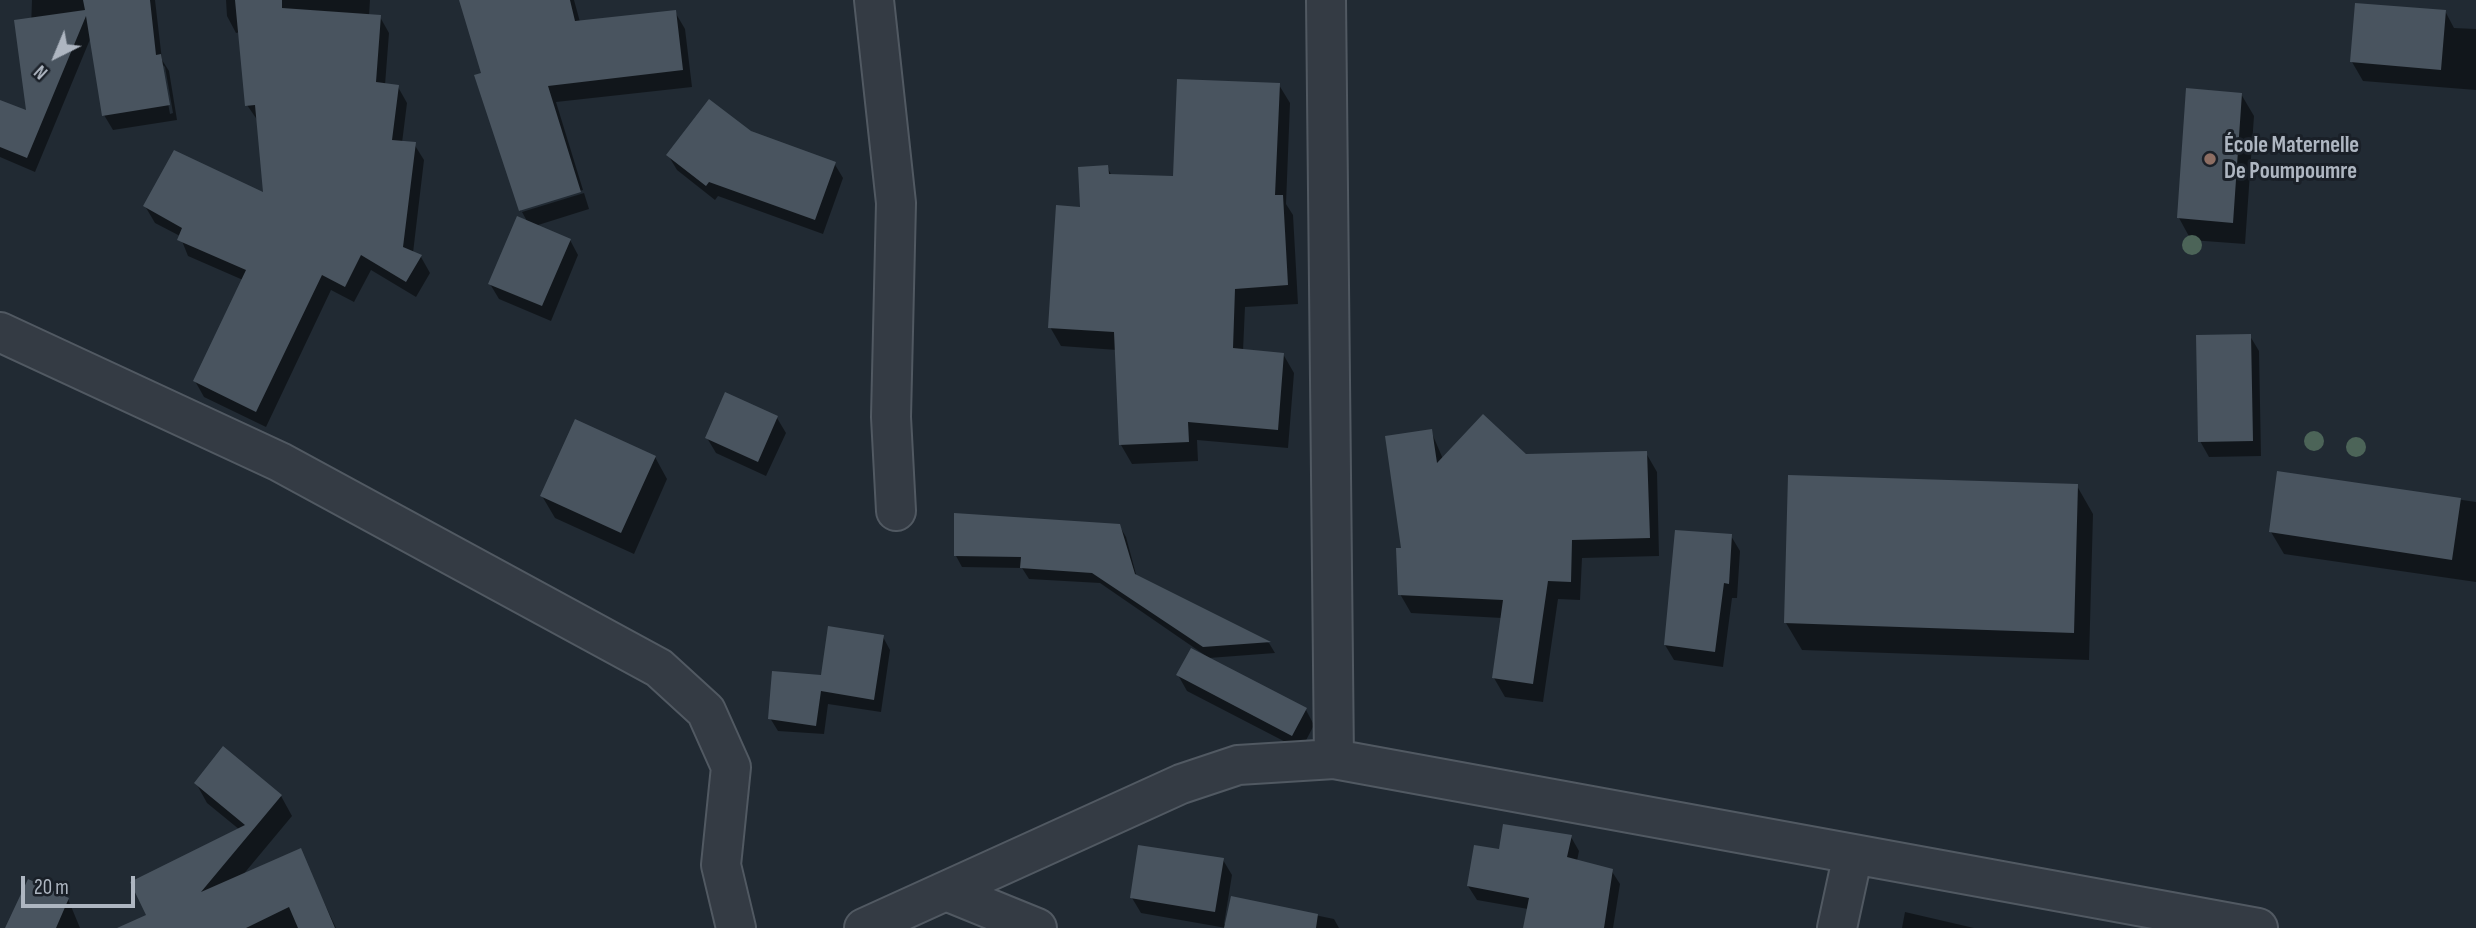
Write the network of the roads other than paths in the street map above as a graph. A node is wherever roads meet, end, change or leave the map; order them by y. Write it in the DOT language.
graph roads {
  1 [pos="874,0"];
  2 [pos="1326,0"];
  3 [pos="0,332"];
  4 [pos="896,511"];
  5 [pos="1334,759"];
  6 [pos="1853,854"];
  7 [pos="946,891"];
  8 [pos="736,928"];
  9 [pos="864,928"];
  10 [pos="1037,928"];
  11 [pos="1837,928"];
  12 [pos="2258,928"];
  1 -- 4 [label="street"];
  2 -- 5 [label="street"];
  3 -- 8 [label="street"];
  5 -- 6 [label="street"];
  5 -- 7 [label="street"];
  6 -- 11 [label="street"];
  6 -- 12 [label="street"];
  7 -- 9 [label="street"];
  7 -- 10 [label="street"];
}
